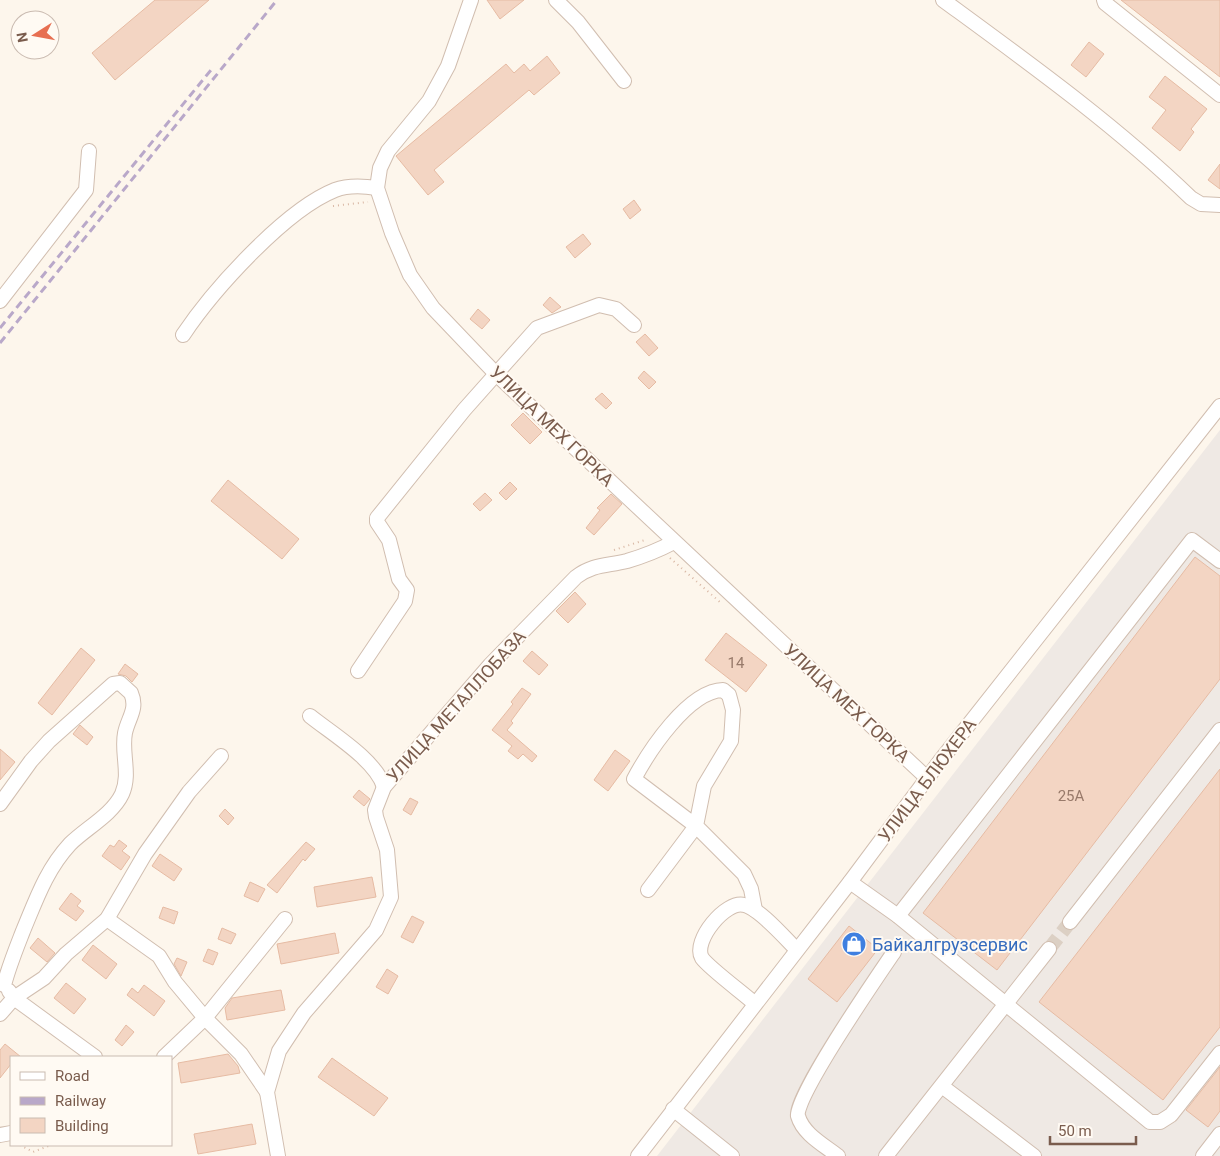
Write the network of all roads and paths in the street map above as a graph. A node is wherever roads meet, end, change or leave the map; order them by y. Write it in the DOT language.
graph roads {
  1 [pos="471,0"];
  2 [pos="556,0"];
  3 [pos="943,0"];
  4 [pos="1104,0"];
  5 [pos="624,81"];
  6 [pos="1220,95"];
  7 [pos="89,151"];
  8 [pos="377,188"];
  9 [pos="1220,205"];
  10 [pos="0,301"];
  11 [pos="634,325"];
  12 [pos="183,334"];
  13 [pos="497,375"];
  14 [pos="1220,406"];
  15 [pos="648,539"];
  16 [pos="669,545"];
  17 [pos="614,550"];
  18 [pos="1220,561"];
  19 [pos="720,603"];
  20 [pos="358,671"];
  21 [pos="310,716"];
  22 [pos="1220,730"];
  23 [pos="221,756"];
  24 [pos="927,778"];
  25 [pos="384,787"];
  26 [pos="0,804"];
  27 [pos="696,826"];
  28 [pos="850,882"];
  29 [pos="648,890"];
  30 [pos="755,910"];
  31 [pos="898,916"];
  32 [pos="107,919"];
  33 [pos="285,919"];
  34 [pos="1070,922"];
  35 [pos="796,949"];
  36 [pos="1049,949"];
  37 [pos="894,952"];
  38 [pos="2,982"];
  39 [pos="14,998"];
  40 [pos="754,1003"];
  41 [pos="1004,1005"];
  42 [pos="0,1014"];
  43 [pos="205,1018"];
  44 [pos="1220,1053"];
  45 [pos="94,1056"];
  46 [pos="165,1056"];
  47 [pos="943,1087"];
  48 [pos="267,1092"];
  49 [pos="673,1109"];
  50 [pos="1220,1134"];
  51 [pos="22,1146"];
  52 [pos="48,1146"];
  53 [pos="278,1156"];
  54 [pos="638,1156"];
  55 [pos="732,1156"];
  56 [pos="838,1156"];
  57 [pos="886,1156"];
  58 [pos="1034,1156"];
  59 [pos="1203,1156"];
  1 -- 8 [label="street"];
  2 -- 5 [label="street"];
  3 -- 9 [label="street"];
  4 -- 6 [label="street"];
  7 -- 10 [label="street"];
  8 -- 12 [label="street"];
  8 -- 13 [label="street, УЛИЦА МЕХ ГОРКА"];
  11 -- 13 [label="street"];
  13 -- 16 [label="street, УЛИЦА МЕХ ГОРКА"];
  13 -- 20 [label="street"];
  14 -- 24 [label="street, УЛИЦА БЛЮХЕРА"];
  15 -- 17 [label="path"];
  16 -- 19 [label="path"];
  16 -- 24 [label="street, УЛИЦА МЕХ ГОРКА"];
  16 -- 25 [label="street, УЛИЦА МЕТАЛЛОБАЗА"];
  18 -- 31 [label="street"];
  21 -- 25 [label="street"];
  22 -- 34 [label="street"];
  23 -- 32 [label="street"];
  24 -- 28 [label="street, УЛИЦА БЛЮХЕРА"];
  25 -- 48 [label="street, УЛИЦА МЕТАЛЛОБАЗА"];
  26 -- 38 [label="street"];
  27 -- 27 [label="street"];
  27 -- 29 [label="street"];
  27 -- 30 [label="street"];
  28 -- 31 [label="street"];
  28 -- 35 [label="street, УЛИЦА БЛЮХЕРА"];
  30 -- 35 [label="street"];
  30 -- 40 [label="street"];
  31 -- 41 [label="street"];
  32 -- 39 [label="street"];
  32 -- 43 [label="street"];
  33 -- 43 [label="street"];
  35 -- 40 [label="street, УЛИЦА БЛЮХЕРА"];
  36 -- 41 [label="street"];
  37 -- 56 [label="street"];
  38 -- 39 [label="street"];
  39 -- 42 [label="street"];
  39 -- 45 [label="street"];
  40 -- 49 [label="street, УЛИЦА БЛЮХЕРА"];
  41 -- 44 [label="street"];
  41 -- 47 [label="street"];
  43 -- 46 [label="street"];
  43 -- 48 [label="street"];
  47 -- 57 [label="street"];
  47 -- 58 [label="street"];
  48 -- 53 [label="street, УЛИЦА МЕТАЛЛОБАЗА"];
  49 -- 54 [label="street, УЛИЦА БЛЮХЕРА"];
  49 -- 55 [label="street"];
  50 -- 59 [label="street"];
  51 -- 52 [label="path"];
}
